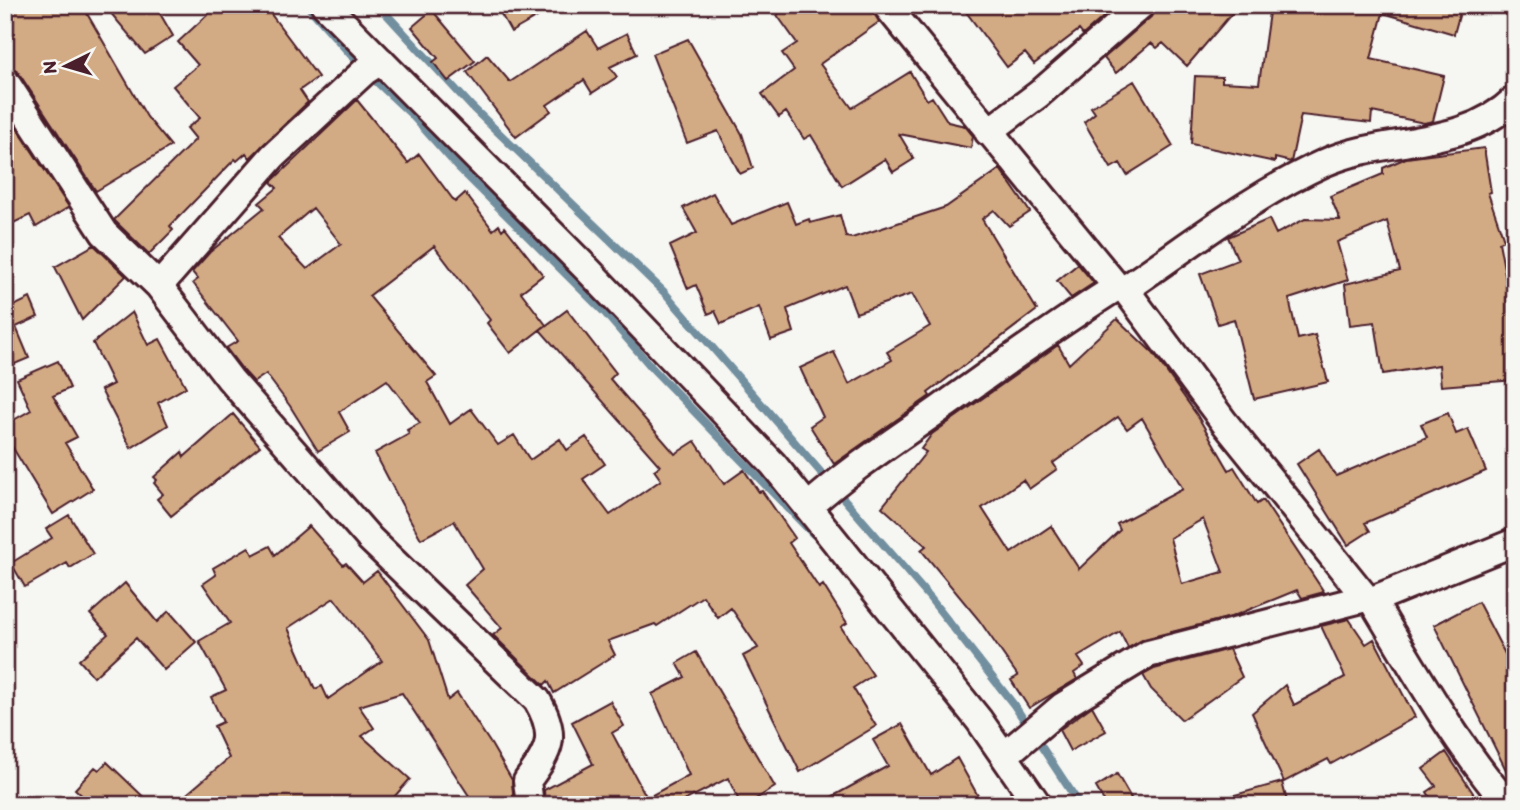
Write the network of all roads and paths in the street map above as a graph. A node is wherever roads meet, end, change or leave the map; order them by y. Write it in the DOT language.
graph roads {
  1 [pos="325,5"];
  2 [pos="886,5"];
  3 [pos="1141,5"];
  4 [pos="381,61"];
  5 [pos="5,81"];
  6 [pos="1515,99"];
  7 [pos="988,132"];
  8 [pos="159,286"];
  9 [pos="1121,288"];
  10 [pos="808,507"];
  11 [pos="1515,542"];
  12 [pos="1369,599"];
  13 [pos="1004,756"];
  14 [pos="530,805"];
  15 [pos="1038,805"];
  16 [pos="1508,805"];
  1 -- 4 [label="street"];
  2 -- 7 [label="street"];
  3 -- 7 [label="street"];
  4 -- 8 [label="street"];
  4 -- 10 [label="street"];
  5 -- 8 [label="street"];
  6 -- 9 [label="street"];
  7 -- 9 [label="street"];
  8 -- 14 [label="street"];
  9 -- 10 [label="street"];
  9 -- 12 [label="street"];
  10 -- 13 [label="street"];
  11 -- 12 [label="street"];
  12 -- 13 [label="street"];
  12 -- 16 [label="street"];
  13 -- 15 [label="street"];
}
